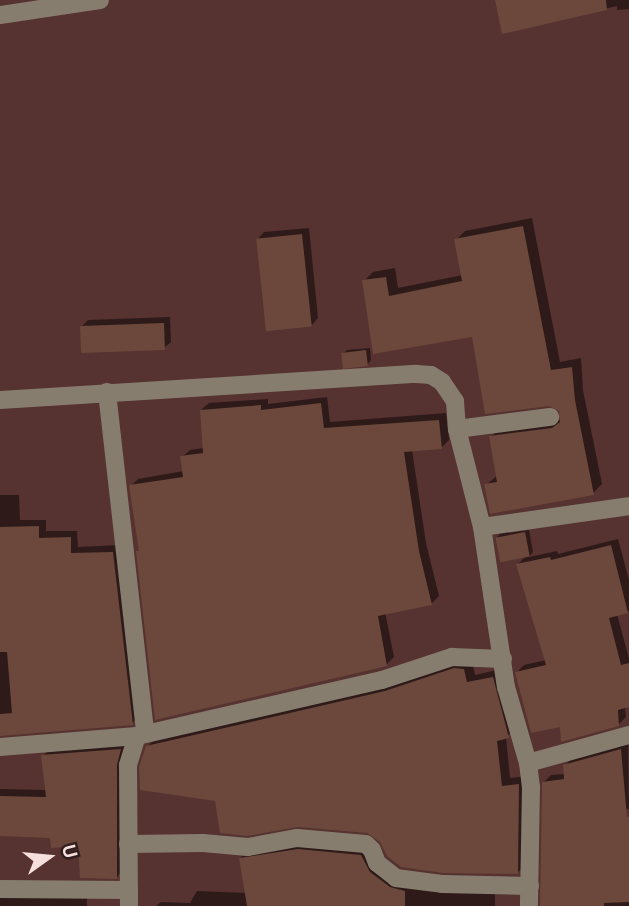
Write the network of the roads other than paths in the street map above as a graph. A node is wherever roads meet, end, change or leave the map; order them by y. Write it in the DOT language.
graph roads {
  1 [pos="100,0"];
  2 [pos="0,15"];
  3 [pos="107,392"];
  4 [pos="0,400"];
  5 [pos="550,417"];
  6 [pos="457,429"];
  7 [pos="629,506"];
  8 [pos="482,527"];
  9 [pos="503,659"];
  10 [pos="141,733"];
  11 [pos="629,735"];
  12 [pos="0,747"];
  13 [pos="528,763"];
  14 [pos="128,844"];
  15 [pos="530,886"];
  16 [pos="0,889"];
  17 [pos="129,898"];
  18 [pos="529,906"];
  1 -- 2 [label="street"];
  3 -- 4 [label="street"];
  3 -- 6 [label="street"];
  3 -- 10 [label="street"];
  5 -- 6 [label="street"];
  6 -- 8 [label="street"];
  7 -- 8 [label="street"];
  8 -- 9 [label="street"];
  9 -- 10 [label="street"];
  9 -- 13 [label="street"];
  10 -- 12 [label="street"];
  10 -- 14 [label="street"];
  11 -- 13 [label="street"];
  13 -- 15 [label="street"];
  14 -- 15 [label="street"];
  14 -- 17 [label="street"];
  15 -- 18 [label="street"];
  16 -- 17 [label="street"];
}
